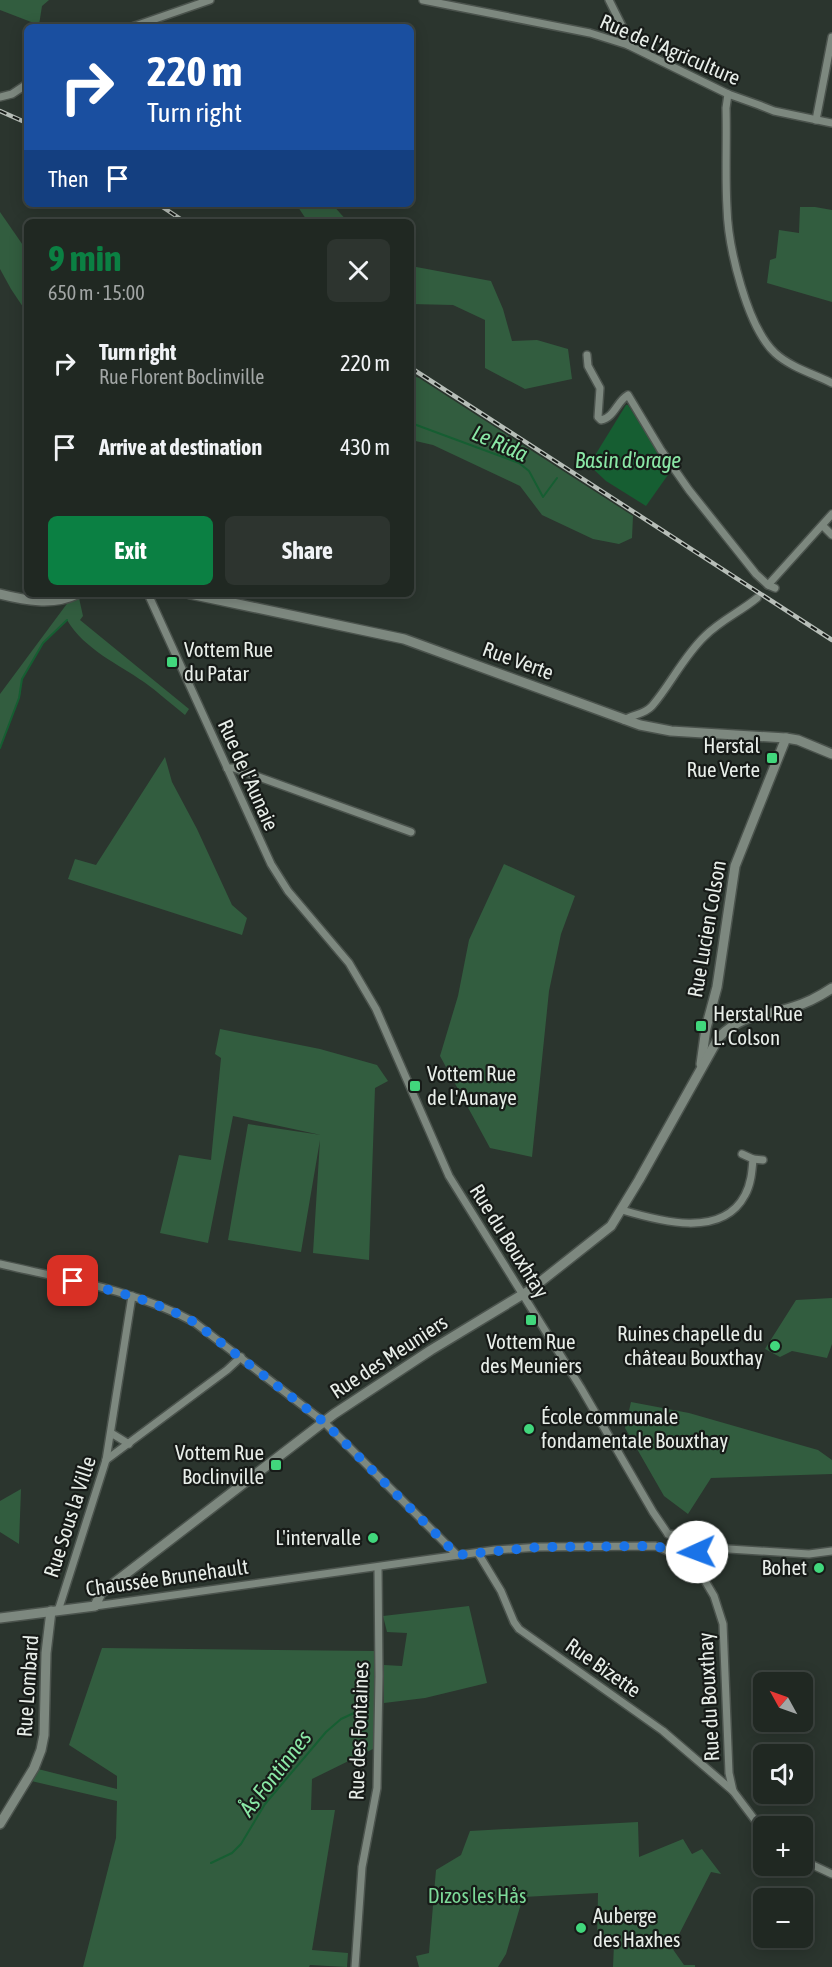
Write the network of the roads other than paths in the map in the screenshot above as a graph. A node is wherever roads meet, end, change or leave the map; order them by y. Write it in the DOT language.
graph roads {
  1 [pos="210,0"];
  2 [pos="423,0"];
  3 [pos="609,0"];
  4 [pos="141,24"];
  5 [pos="832,37"];
  6 [pos="628,45"];
  7 [pos="24,86"];
  8 [pos="728,94"];
  9 [pos="0,97"];
  10 [pos="816,120"];
  11 [pos="832,123"];
  12 [pos="587,355"];
  13 [pos="832,383"];
  14 [pos="832,514"];
  15 [pos="823,526"];
  16 [pos="832,535"];
  17 [pos="0,594"];
  18 [pos="65,597"];
  19 [pos="149,597"];
  20 [pos="204,597"];
  21 [pos="757,598"];
  22 [pos="624,720"];
  23 [pos="786,738"];
  24 [pos="832,754"];
  25 [pos="227,768"];
  26 [pos="411,831"];
  27 [pos="344,955"];
  28 [pos="832,988"];
  29 [pos="706,1029"];
  30 [pos="719,1037"];
  31 [pos="700,1069"];
  32 [pos="742,1154"];
  33 [pos="753,1159"];
  34 [pos="763,1160"];
  35 [pos="622,1210"];
  36 [pos="0,1264"];
  37 [pos="523,1294"];
  38 [pos="132,1296"];
  39 [pos="241,1357"];
  40 [pos="324,1422"];
  41 [pos="111,1433"];
  42 [pos="129,1444"];
  43 [pos="106,1460"];
  44 [pos="668,1534"];
  45 [pos="662,1547"];
  46 [pos="697,1547"];
  47 [pos="832,1551"];
  48 [pos="477,1553"];
  49 [pos="457,1555"];
  50 [pos="690,1558"];
  51 [pos="378,1567"];
  52 [pos="95,1606"];
  53 [pos="54,1611"];
  54 [pos="0,1618"];
  55 [pos="733,1791"];
  56 [pos="753,1818"];
  57 [pos="0,1824"];
  58 [pos="813,1865"];
  59 [pos="832,1874"];
  60 [pos="355,1967"];
  1 -- 4 [label="street"];
  2 -- 6 [label="street, Rue de l'Agriculture"];
  3 -- 6 [label="street"];
  5 -- 10 [label="street"];
  6 -- 8 [label="street, Rue de l'Agriculture"];
  7 -- 9 [label="street"];
  8 -- 10 [label="street, Rue de l'Agriculture"];
  8 -- 13 [label="street"];
  10 -- 11 [label="street, Rue de l'Agriculture"];
  12 -- 15 [label="street"];
  14 -- 15 [label="street"];
  15 -- 16 [label="street"];
  17 -- 18 [label="street"];
  19 -- 25 [label="street, Rue de l'Aunaie"];
  20 -- 22 [label="street, Rue Verte"];
  21 -- 22 [label="street"];
  22 -- 23 [label="street, Rue Verte"];
  23 -- 24 [label="street, Rue Verte"];
  23 -- 29 [label="street, Rue Lucien Colson"];
  25 -- 26 [label="street"];
  25 -- 27 [label="street, Rue de l'Aunaie"];
  27 -- 37 [label="street, Rue du Bouxhtay"];
  28 -- 30 [label="street"];
  29 -- 30 [label="street"];
  29 -- 31 [label="street"];
  30 -- 31 [label="street, Rue des Meuniers"];
  31 -- 35 [label="street, Rue des Meuniers"];
  32 -- 33 [label="street"];
  33 -- 34 [label="street"];
  33 -- 35 [label="street"];
  35 -- 37 [label="street, Rue des Meuniers"];
  36 -- 38 [label="street"];
  37 -- 40 [label="street, Rue des Meuniers"];
  37 -- 44 [label="street, Rue du Bouxhtay"];
  38 -- 39 [label="street"];
  38 -- 41 [label="street, Rue Sous la Ville"];
  39 -- 40 [label="street"];
  39 -- 42 [label="street"];
  40 -- 49 [label="street"];
  40 -- 52 [label="street, Rue des Meuniers"];
  41 -- 42 [label="street, Rue Sous la Ville"];
  41 -- 43 [label="street, Rue Sous la Ville"];
  42 -- 43 [label="street"];
  43 -- 53 [label="street, Rue Sous la Ville"];
  44 -- 45 [label="street"];
  44 -- 46 [label="street"];
  45 -- 48 [label="street, Chaussée Brunehault"];
  45 -- 50 [label="street, Chaussée Brunehault"];
  46 -- 47 [label="street"];
  46 -- 50 [label="street"];
  48 -- 49 [label="street, Chaussée Brunehault"];
  48 -- 55 [label="street, Rue Bizette"];
  49 -- 51 [label="street, Chaussée Brunehault"];
  50 -- 55 [label="street, Rue du Bouxthay"];
  51 -- 52 [label="street, Chaussée Brunehault"];
  51 -- 60 [label="street, Rue des Fontaines"];
  52 -- 53 [label="street, Chaussée Brunehault"];
  53 -- 54 [label="street, Chaussée Brunehault"];
  53 -- 57 [label="street, Rue Lombard"];
  55 -- 56 [label="street, Rue du Bouxthay"];
  58 -- 59 [label="street"];
}
